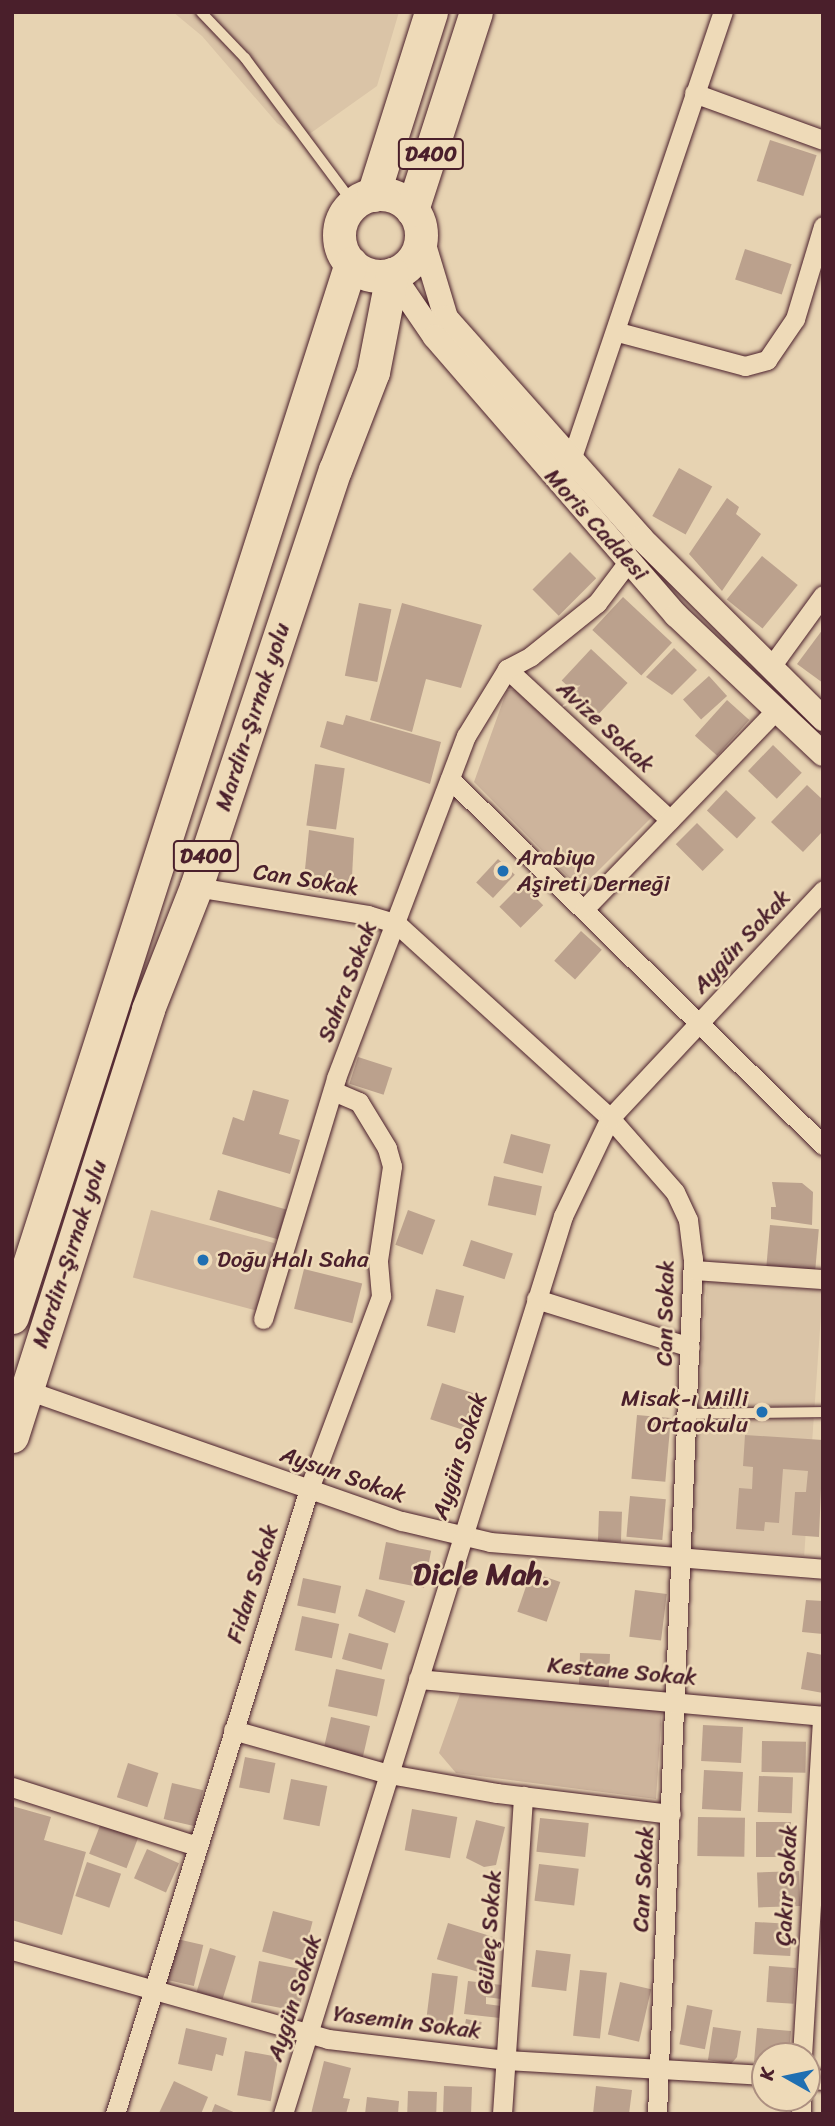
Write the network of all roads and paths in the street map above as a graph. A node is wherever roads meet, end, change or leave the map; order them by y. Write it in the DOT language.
graph roads {
  1 [pos="431,12"];
  2 [pos="476,12"];
  3 [pos="723,12"];
  4 [pos="205,14"];
  5 [pos="694,93"];
  6 [pos="823,140"];
  7 [pos="363,200"];
  8 [pos="417,223"];
  9 [pos="823,226"];
  10 [pos="351,263"];
  11 [pos="392,274"];
  12 [pos="618,332"];
  13 [pos="565,474"];
  14 [pos="628,562"];
  15 [pos="823,595"];
  16 [pos="770,668"];
  17 [pos="507,669"];
  18 [pos="776,710"];
  19 [pos="823,719"];
  20 [pos="823,754"];
  21 [pos="450,779"];
  22 [pos="670,820"];
  23 [pos="196,887"];
  24 [pos="823,890"];
  25 [pos="584,909"];
  26 [pos="397,924"];
  27 [pos="700,1024"];
  28 [pos="333,1091"];
  29 [pos="610,1118"];
  30 [pos="819,1134"];
  31 [pos="693,1270"];
  32 [pos="823,1279"];
  33 [pos="536,1299"];
  34 [pos="12,1317"];
  35 [pos="263,1319"];
  36 [pos="690,1347"];
  37 [pos="27,1390"];
  38 [pos="823,1412"];
  39 [pos="688,1414"];
  40 [pos="12,1437"];
  41 [pos="309,1489"];
  42 [pos="461,1535"];
  43 [pos="682,1555"];
  44 [pos="823,1569"];
  45 [pos="418,1679"];
  46 [pos="676,1701"];
  47 [pos="822,1716"];
  48 [pos="233,1730"];
  49 [pos="389,1774"];
  50 [pos="12,1787"];
  51 [pos="523,1796"];
  52 [pos="671,1814"];
  53 [pos="197,1846"];
  54 [pos="816,1925"];
  55 [pos="12,1950"];
  56 [pos="154,1989"];
  57 [pos="311,2034"];
  58 [pos="803,2042"];
  59 [pos="506,2060"];
  60 [pos="660,2068"];
  61 [pos="751,2074"];
  62 [pos="115,2114"];
  63 [pos="283,2114"];
  64 [pos="502,2114"];
  65 [pos="657,2114"];
  1 -- 7 [label="highway"];
  2 -- 8 [label="highway, D400"];
  3 -- 5 [label="street"];
  4 -- 7 [label="lane"];
  5 -- 6 [label="street"];
  5 -- 12 [label="street"];
  7 -- 8 [label="highway"];
  7 -- 10 [label="highway"];
  8 -- 11 [label="highway"];
  8 -- 13 [label="street, Moris Caddesi"];
  9 -- 12 [label="street"];
  10 -- 11 [label="highway"];
  10 -- 34 [label="highway, Mardin-Şırnak yolu"];
  11 -- 13 [label="street, Moris Caddesi"];
  11 -- 23 [label="highway, Mardin-Şırnak yolu / D400"];
  12 -- 13 [label="street"];
  13 -- 14 [label="street, Moris Caddesi"];
  13 -- 16 [label="street, Moris Caddesi"];
  14 -- 17 [label="street, Sahra Sokak"];
  14 -- 18 [label="street, Moris Caddesi"];
  15 -- 16 [label="street"];
  16 -- 19 [label="street, Moris Caddesi"];
  17 -- 21 [label="street, Sahra Sokak"];
  17 -- 22 [label="street, Avize Sokak"];
  18 -- 20 [label="street, Moris Caddesi"];
  18 -- 22 [label="street"];
  21 -- 25 [label="street"];
  21 -- 26 [label="street, Sahra Sokak"];
  22 -- 25 [label="street"];
  23 -- 26 [label="street, Can Sokak"];
  23 -- 37 [label="highway, Mardin-Şırnak yolu / D400"];
  24 -- 27 [label="street, Aygün Sokak"];
  25 -- 27 [label="street"];
  26 -- 28 [label="street, Sahra Sokak"];
  26 -- 29 [label="street, Can Sokak"];
  27 -- 29 [label="street, Aygün Sokak"];
  27 -- 30 [label="street"];
  28 -- 35 [label="street, Sahra Sokak"];
  28 -- 41 [label="street, Fidan Sokak"];
  29 -- 31 [label="street, Can Sokak"];
  29 -- 33 [label="street, Aygün Sokak"];
  31 -- 32 [label="street"];
  31 -- 36 [label="street, Can Sokak"];
  33 -- 36 [label="street"];
  33 -- 42 [label="street, Aygün Sokak"];
  36 -- 39 [label="street, Can Sokak"];
  37 -- 40 [label="highway, Mardin-Şırnak yolu / D400"];
  37 -- 41 [label="street, Aysun Sokak"];
  38 -- 39 [label="lane"];
  39 -- 43 [label="street, Can Sokak"];
  41 -- 42 [label="street, Aysun Sokak"];
  41 -- 48 [label="street, Fidan Sokak"];
  42 -- 43 [label="street, Aysun Sokak"];
  42 -- 45 [label="street, Aygün Sokak"];
  43 -- 44 [label="street, Aysun Sokak"];
  43 -- 46 [label="street, Can Sokak"];
  45 -- 46 [label="street, Kestane Sokak"];
  45 -- 49 [label="street, Aygün Sokak"];
  46 -- 47 [label="street, Kestane Sokak"];
  46 -- 52 [label="street, Can Sokak"];
  47 -- 54 [label="street, Çakır Sokak"];
  48 -- 49 [label="street"];
  48 -- 53 [label="street, Fidan Sokak"];
  49 -- 51 [label="street"];
  49 -- 57 [label="street, Aygün Sokak"];
  50 -- 53 [label="street"];
  51 -- 52 [label="street"];
  51 -- 59 [label="street, Güleç Sokak"];
  52 -- 60 [label="street, Can Sokak"];
  53 -- 56 [label="street, Fidan Sokak"];
  54 -- 58 [label="street, Çakır Sokak"];
  55 -- 56 [label="street, Yasemin Sokak"];
  56 -- 57 [label="street, Yasemin Sokak"];
  56 -- 62 [label="street, Fidan Sokak"];
  57 -- 59 [label="street, Yasemin Sokak"];
  57 -- 63 [label="street, Aygün Sokak"];
  59 -- 60 [label="street, Yasemin Sokak"];
  59 -- 64 [label="street, Güleç Sokak"];
  60 -- 61 [label="street, Yasemin Sokak"];
  60 -- 65 [label="street, Can Sokak"];
}
